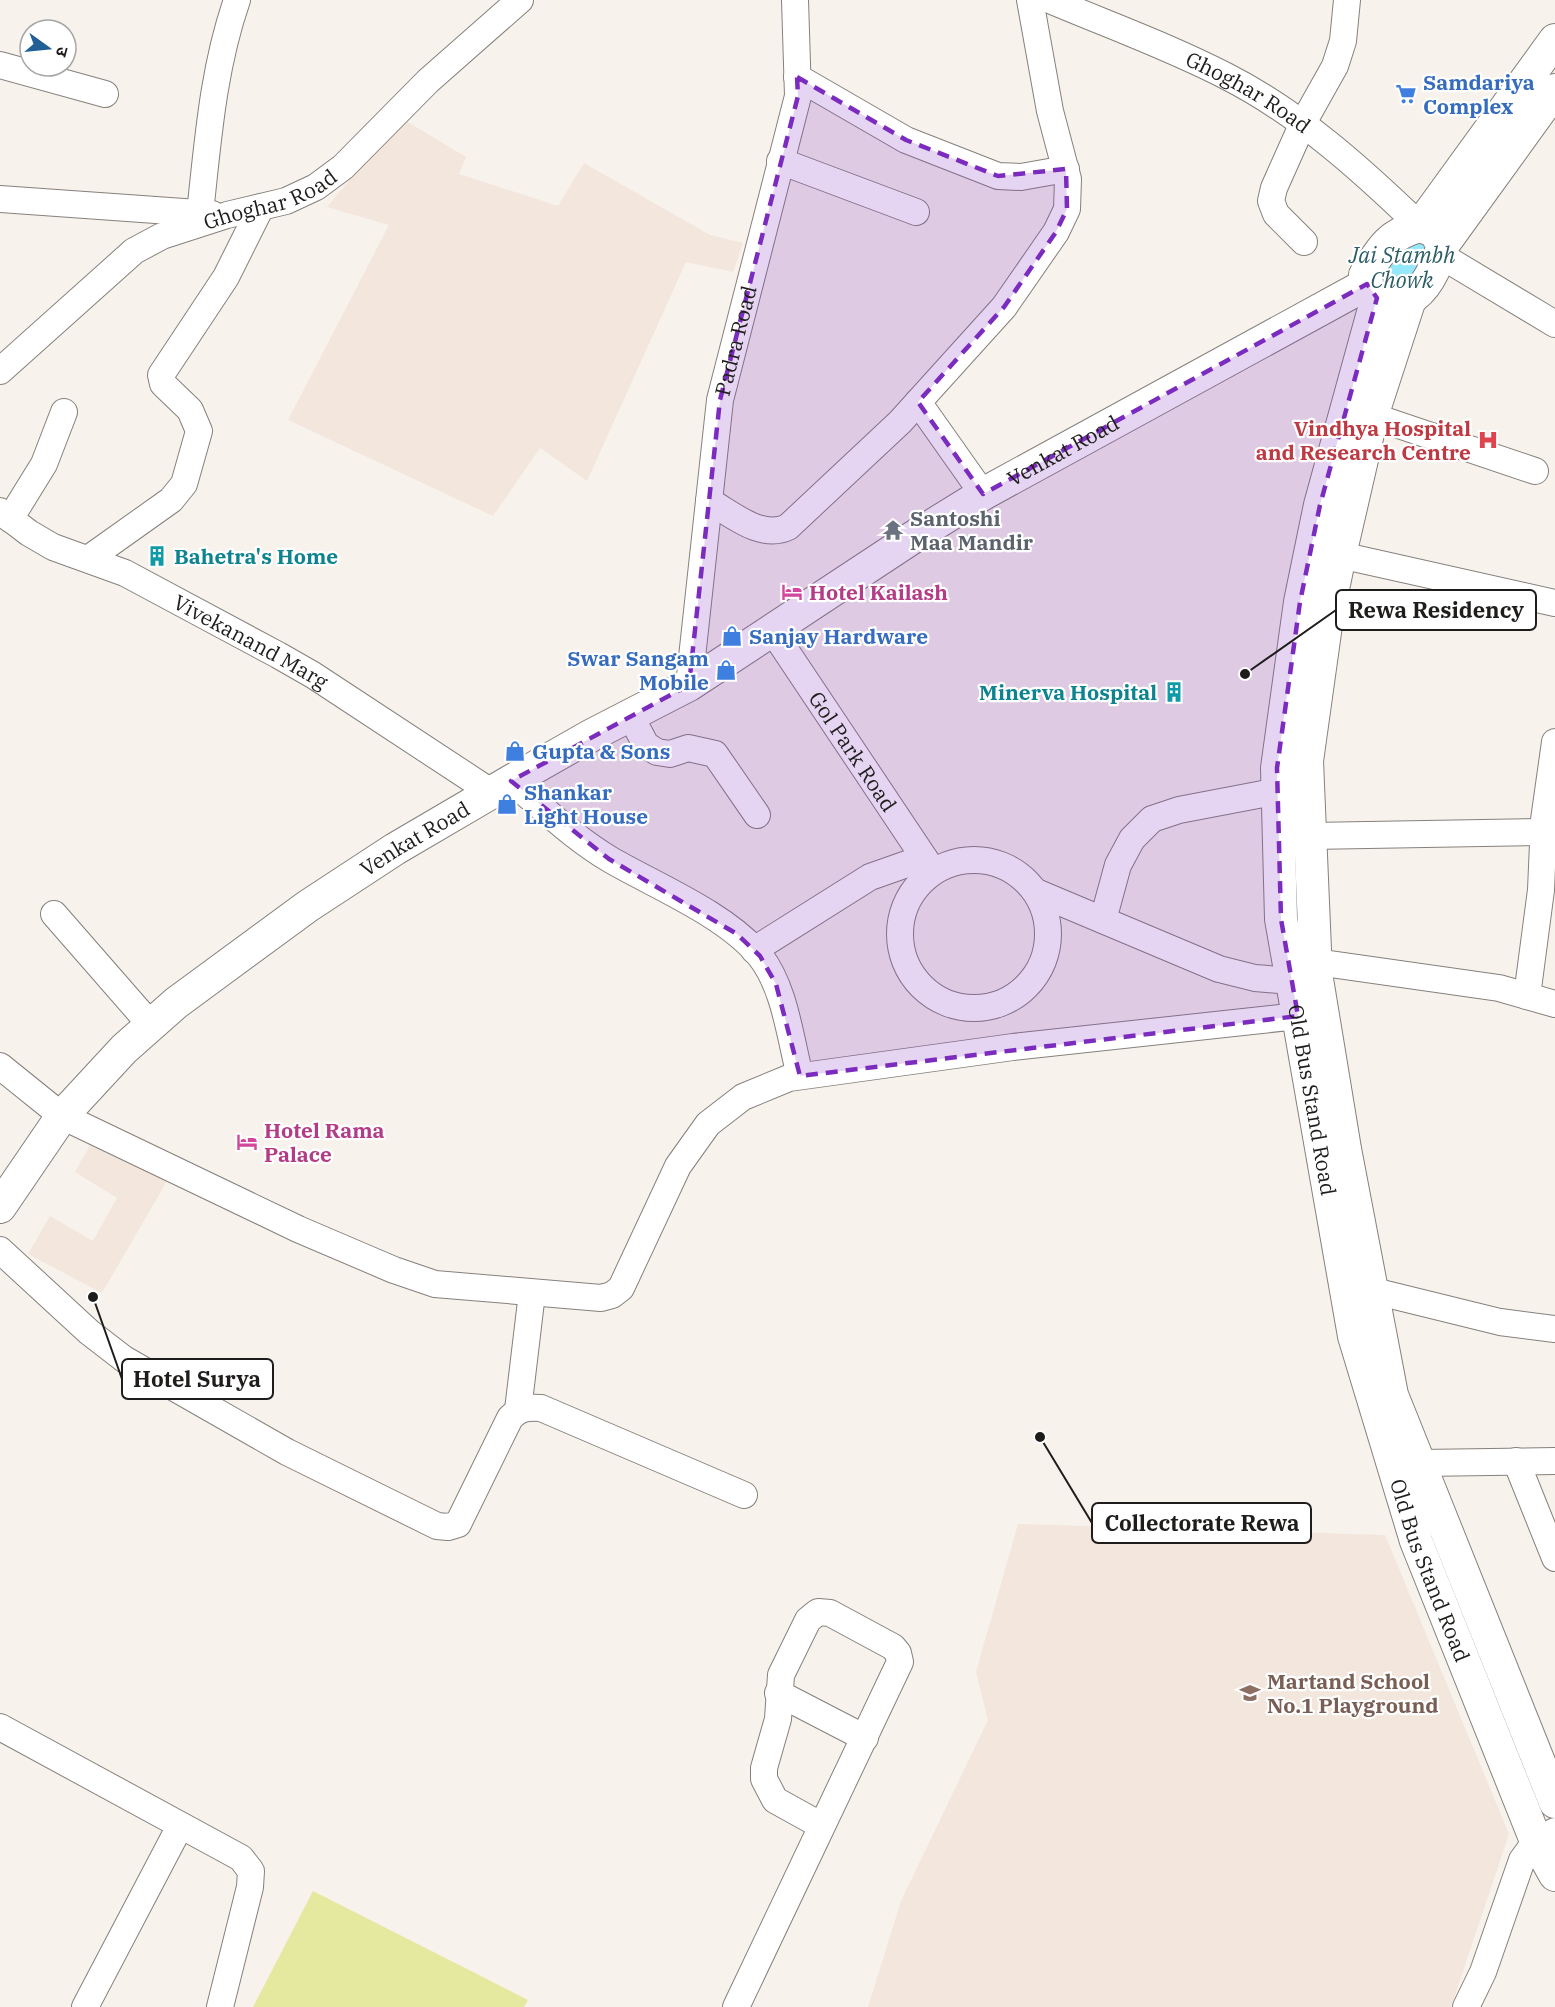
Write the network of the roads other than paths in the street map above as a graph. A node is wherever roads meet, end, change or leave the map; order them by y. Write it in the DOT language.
graph roads {
  1 [pos="237,0"];
  2 [pos="520,0"];
  3 [pos="795,0"];
  4 [pos="1030,0"];
  5 [pos="1050,0"];
  6 [pos="1347,0"];
  7 [pos="1555,40"];
  8 [pos="0,65"];
  9 [pos="797,77"];
  10 [pos="1555,90"];
  11 [pos="105,94"];
  12 [pos="1303,123"];
  13 [pos="780,161"];
  14 [pos="1066,169"];
  15 [pos="0,199"];
  16 [pos="261,207"];
  17 [pos="916,212"];
  18 [pos="200,213"];
  19 [pos="227,215"];
  20 [pos="1304,242"];
  21 [pos="1434,242"];
  22 [pos="1372,291"];
  23 [pos="1411,296"];
  24 [pos="1555,324"];
  25 [pos="0,371"];
  26 [pos="918,402"];
  27 [pos="64,412"];
  28 [pos="1372,416"];
  29 [pos="1535,471"];
  30 [pos="982,494"];
  31 [pos="709,501"];
  32 [pos="5,515"];
  33 [pos="1340,555"];
  34 [pos="88,559"];
  35 [pos="1555,603"];
  36 [pos="772,630"];
  37 [pos="689,685"];
  38 [pos="630,715"];
  39 [pos="1555,742"];
  40 [pos="501,787"];
  41 [pos="1278,791"];
  42 [pos="757,815"];
  43 [pos="1544,832"];
  44 [pos="1310,836"];
  45 [pos="929,865"];
  46 [pos="1036,892"];
  47 [pos="54,914"];
  48 [pos="1103,920"];
  49 [pos="1544,945"];
  50 [pos="754,950"];
  51 [pos="1299,971"];
  52 [pos="1527,996"];
  53 [pos="1555,1004"];
  54 [pos="1298,1016"];
  55 [pos="150,1024"];
  56 [pos="0,1066"];
  57 [pos="800,1076"];
  58 [pos="62,1116"];
  59 [pos="0,1207"];
  60 [pos="0,1250"];
  61 [pos="1374,1291"];
  62 [pos="532,1293"];
  63 [pos="1555,1329"];
  64 [pos="518,1410"];
  65 [pos="1516,1461"];
  66 [pos="1555,1461"];
  67 [pos="1420,1463"];
  68 [pos="744,1495"];
  69 [pos="1555,1558"];
  70 [pos="778,1693"];
  71 [pos="0,1726"];
  72 [pos="865,1738"];
  73 [pos="1555,1802"];
  74 [pos="180,1826"];
  75 [pos="822,1826"];
  76 [pos="1546,1836"];
  77 [pos="1555,1875"];
  78 [pos="85,2007"];
  79 [pos="220,2007"];
  80 [pos="736,2007"];
  81 [pos="1466,2007"];
  1 -- 18 [label="street"];
  2 -- 16 [label="street, Ghoghar Road"];
  3 -- 9 [label="street, Padra Road"];
  4 -- 14 [label="street"];
  5 -- 12 [label="street, Ghoghar Road"];
  6 -- 12 [label="street"];
  7 -- 21 [label="main road"];
  8 -- 11 [label="street"];
  9 -- 13 [label="street, Padra Road"];
  9 -- 14 [label="street"];
  10 -- 21 [label="main road"];
  12 -- 20 [label="street"];
  12 -- 21 [label="street, Ghoghar Road"];
  13 -- 17 [label="street"];
  13 -- 31 [label="street, Padra Road"];
  14 -- 26 [label="street"];
  15 -- 18 [label="street"];
  16 -- 19 [label="street, Ghoghar Road"];
  16 -- 34 [label="street"];
  18 -- 19 [label="street"];
  19 -- 25 [label="street, Ghoghar Road"];
  21 -- 22 [label="main road"];
  21 -- 23 [label="main road"];
  21 -- 24 [label="street, Ghoghar Road"];
  22 -- 23 [label="main road"];
  22 -- 30 [label="main road, Venkat Road"];
  22 -- 41 [label="main road, Old Bus Stand Road"];
  23 -- 28 [label="main road, Old Bus Stand Road"];
  26 -- 30 [label="street"];
  26 -- 31 [label="street"];
  27 -- 32 [label="street"];
  28 -- 29 [label="street"];
  28 -- 33 [label="main road, Old Bus Stand Road"];
  30 -- 36 [label="main road, Venkat Road"];
  31 -- 37 [label="street, Padra Road"];
  32 -- 34 [label="street, Vivekanand Marg"];
  33 -- 35 [label="street"];
  33 -- 44 [label="main road, Old Bus Stand Road"];
  34 -- 40 [label="street, Vivekanand Marg"];
  36 -- 37 [label="main road, Venkat Road"];
  36 -- 45 [label="street, Gol Park Road"];
  37 -- 38 [label="main road, Venkat Road"];
  38 -- 40 [label="main road, Venkat Road"];
  38 -- 42 [label="street"];
  39 -- 43 [label="street"];
  40 -- 50 [label="street, Vivekanand Marg"];
  40 -- 55 [label="main road, Venkat Road"];
  41 -- 48 [label="street"];
  41 -- 51 [label="main road, Old Bus Stand Road"];
  43 -- 44 [label="street"];
  43 -- 49 [label="street"];
  44 -- 51 [label="main road, Old Bus Stand Road"];
  45 -- 46 [label="street"];
  45 -- 46 [label="street"];
  45 -- 50 [label="street"];
  46 -- 48 [label="street"];
  47 -- 55 [label="street"];
  48 -- 51 [label="street"];
  49 -- 52 [label="street"];
  50 -- 57 [label="street, Vivekanand Marg"];
  51 -- 52 [label="street"];
  51 -- 54 [label="main road, Old Bus Stand Road"];
  51 -- 61 [label="main road, Old Bus Stand Road"];
  52 -- 53 [label="street"];
  54 -- 57 [label="street"];
  54 -- 76 [label="main road, Old Bus Stand Road"];
  55 -- 58 [label="main road, Venkat Road"];
  56 -- 58 [label="street"];
  57 -- 62 [label="street"];
  58 -- 59 [label="main road, Venkat Road"];
  58 -- 62 [label="street"];
  60 -- 64 [label="street"];
  61 -- 63 [label="street"];
  61 -- 67 [label="main road, Old Bus Stand Road"];
  62 -- 64 [label="street"];
  64 -- 68 [label="street"];
  65 -- 66 [label="street"];
  65 -- 67 [label="street"];
  65 -- 69 [label="street"];
  67 -- 73 [label="main road, Old Bus Stand Road"];
  70 -- 72 [label="street"];
  70 -- 72 [label="street"];
  70 -- 75 [label="street"];
  71 -- 74 [label="street"];
  72 -- 75 [label="street"];
  74 -- 78 [label="street"];
  74 -- 79 [label="street"];
  75 -- 80 [label="street"];
  76 -- 77 [label="main road, Old Bus Stand Road"];
  76 -- 81 [label="street"];
}
